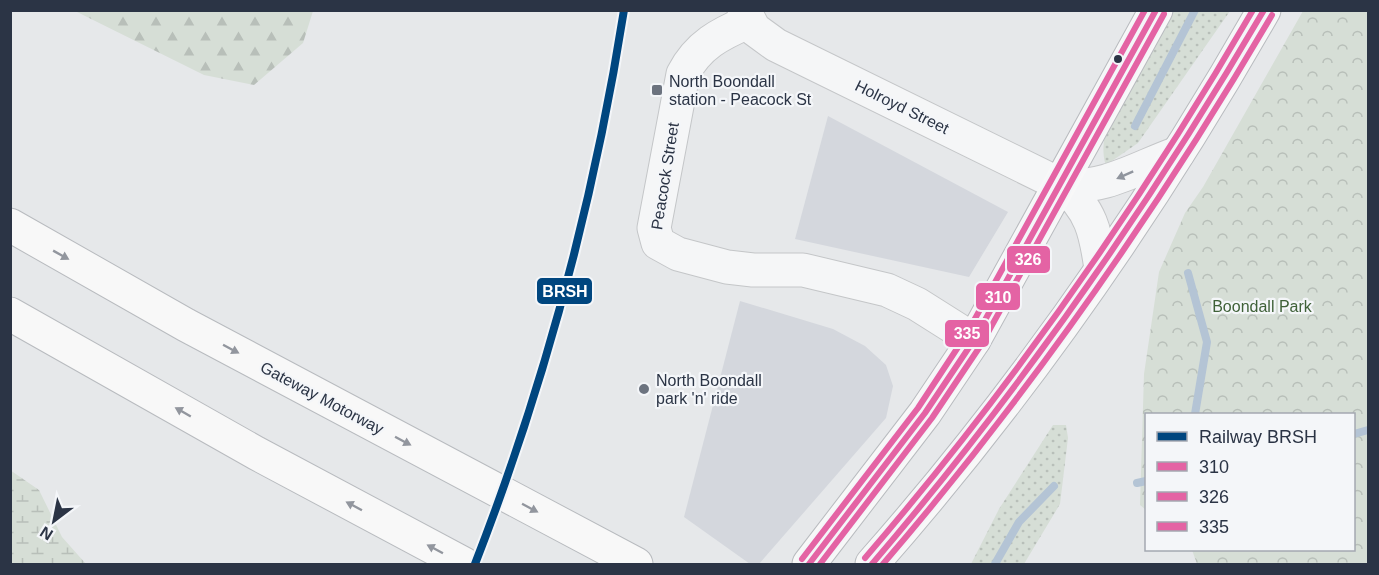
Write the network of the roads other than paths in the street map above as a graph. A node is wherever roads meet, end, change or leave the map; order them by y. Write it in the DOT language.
graph roads {
  1 [pos="1156,10"];
  2 [pos="1264,10"];
  3 [pos="746,16"];
  4 [pos="1178,153"];
  5 [pos="1061,185"];
  6 [pos="10,225"];
  7 [pos="1101,268"];
  8 [pos="10,314"];
  9 [pos="974,340"];
  10 [pos="464,564"];
  11 [pos="636,564"];
  12 [pos="809,564"];
  13 [pos="872,564"];
  1 -- 5 [label="highway"];
  2 -- 4 [label="highway"];
  3 -- 5 [label="street, Holroyd Street"];
  3 -- 9 [label="street, Peacock Street"];
  4 -- 5 [label="street, one-way"];
  4 -- 7 [label="highway"];
  5 -- 7 [label="street"];
  5 -- 9 [label="highway"];
  6 -- 11 [label="highway, Gateway Motorway, one-way"];
  7 -- 13 [label="highway"];
  10 -- 8 [label="highway, one-way"];
  9 -- 12 [label="highway"];
}
